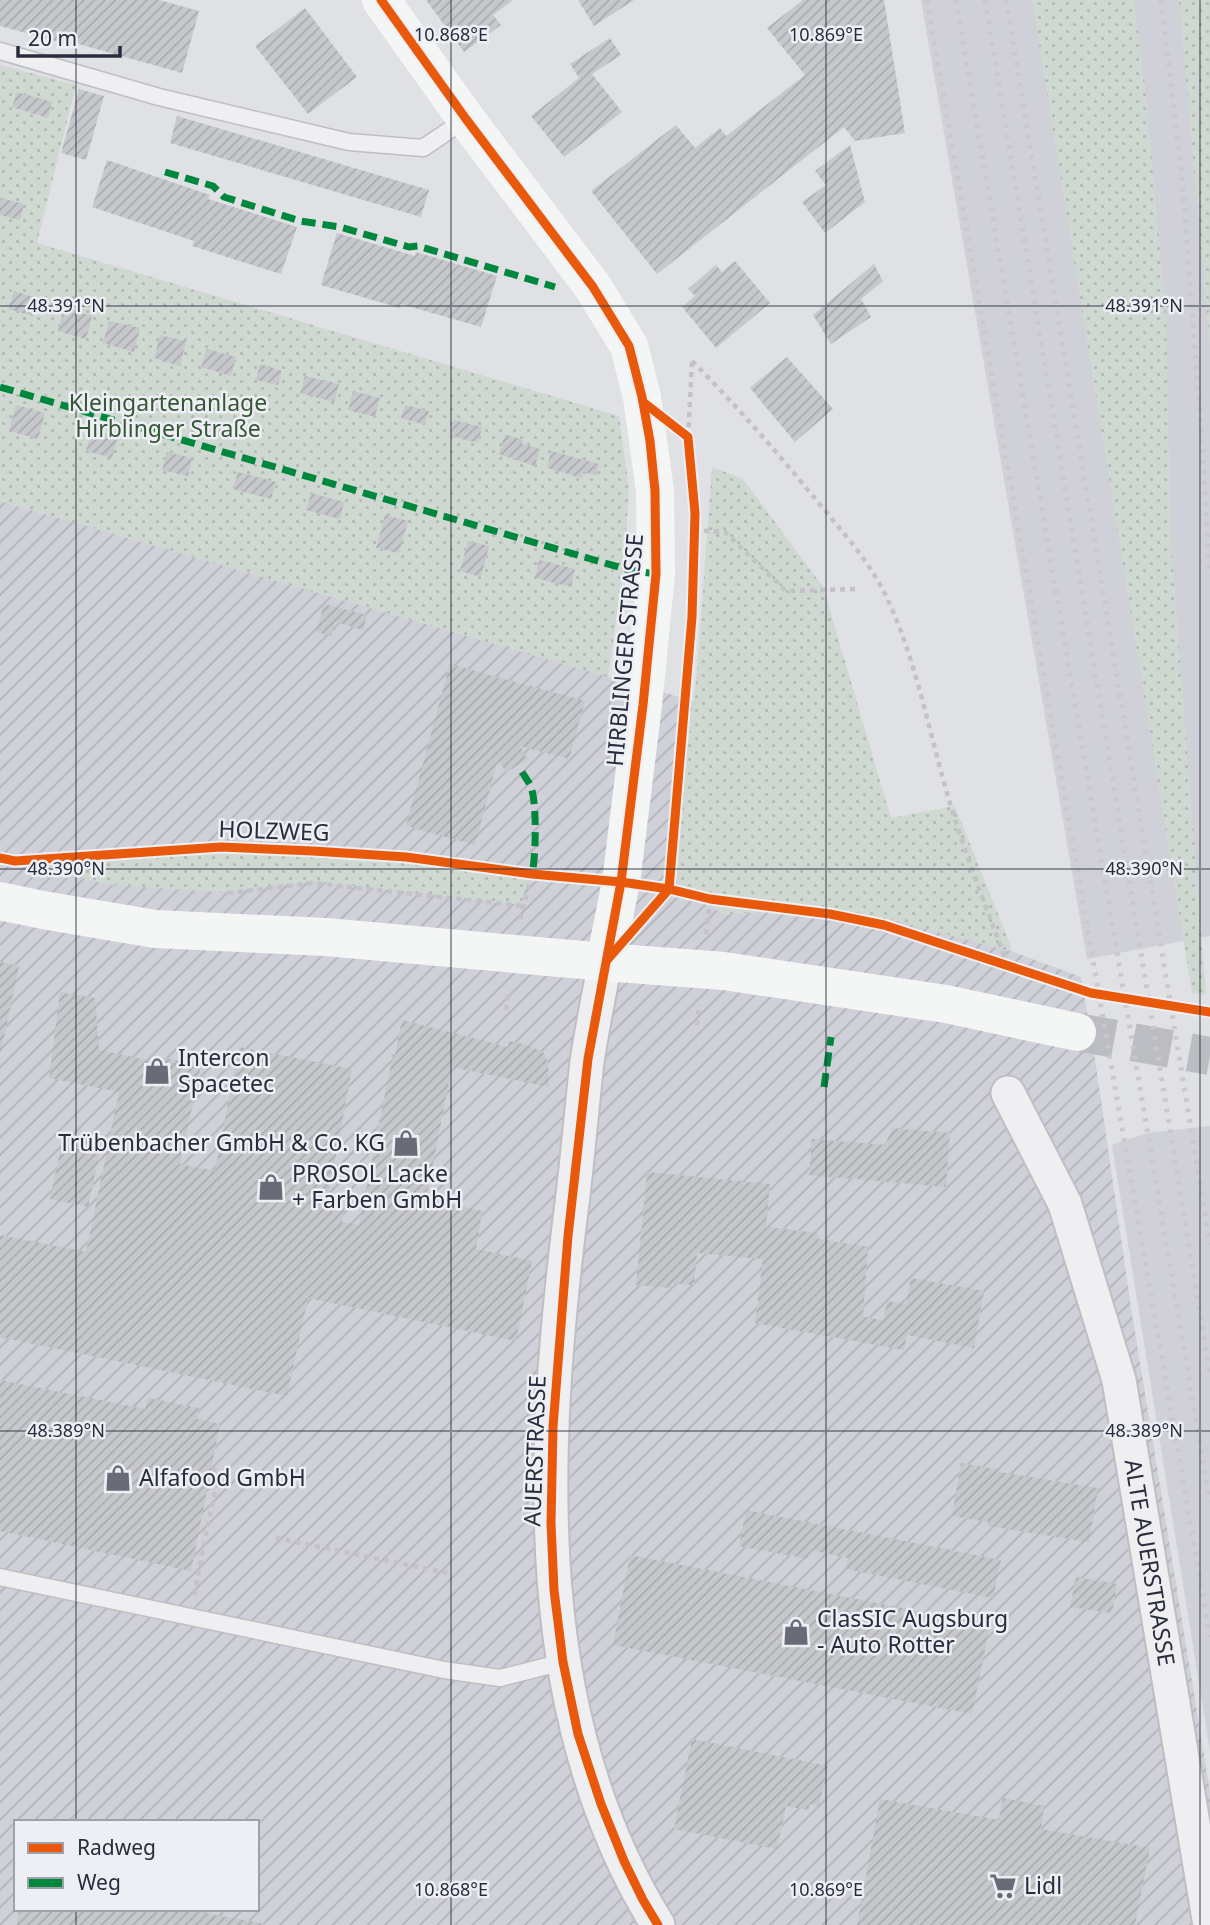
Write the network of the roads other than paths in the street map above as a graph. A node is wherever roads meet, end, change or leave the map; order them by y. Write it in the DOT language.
graph roads {
  1 [pos="381,0"];
  2 [pos="0,51"];
  3 [pos="466,119"];
  4 [pos="0,901"];
  5 [pos="605,962"];
  6 [pos="1077,1032"];
  7 [pos="1008,1093"];
  8 [pos="0,1577"];
  9 [pos="564,1662"];
  10 [pos="658,1925"];
  11 [pos="1210,1925"];
  1 -- 3 [label="main road, HIRBLINGER STRASSE"];
  2 -- 3 [label="lane"];
  3 -- 5 [label="main road, HIRBLINGER STRASSE"];
  4 -- 5 [label="main road"];
  5 -- 6 [label="main road"];
  5 -- 9 [label="street, AUERSTRASSE"];
  7 -- 11 [label="street, ALTE AUERSTRASSE"];
  8 -- 9 [label="lane"];
  9 -- 10 [label="street, AUERSTRASSE"];
}
